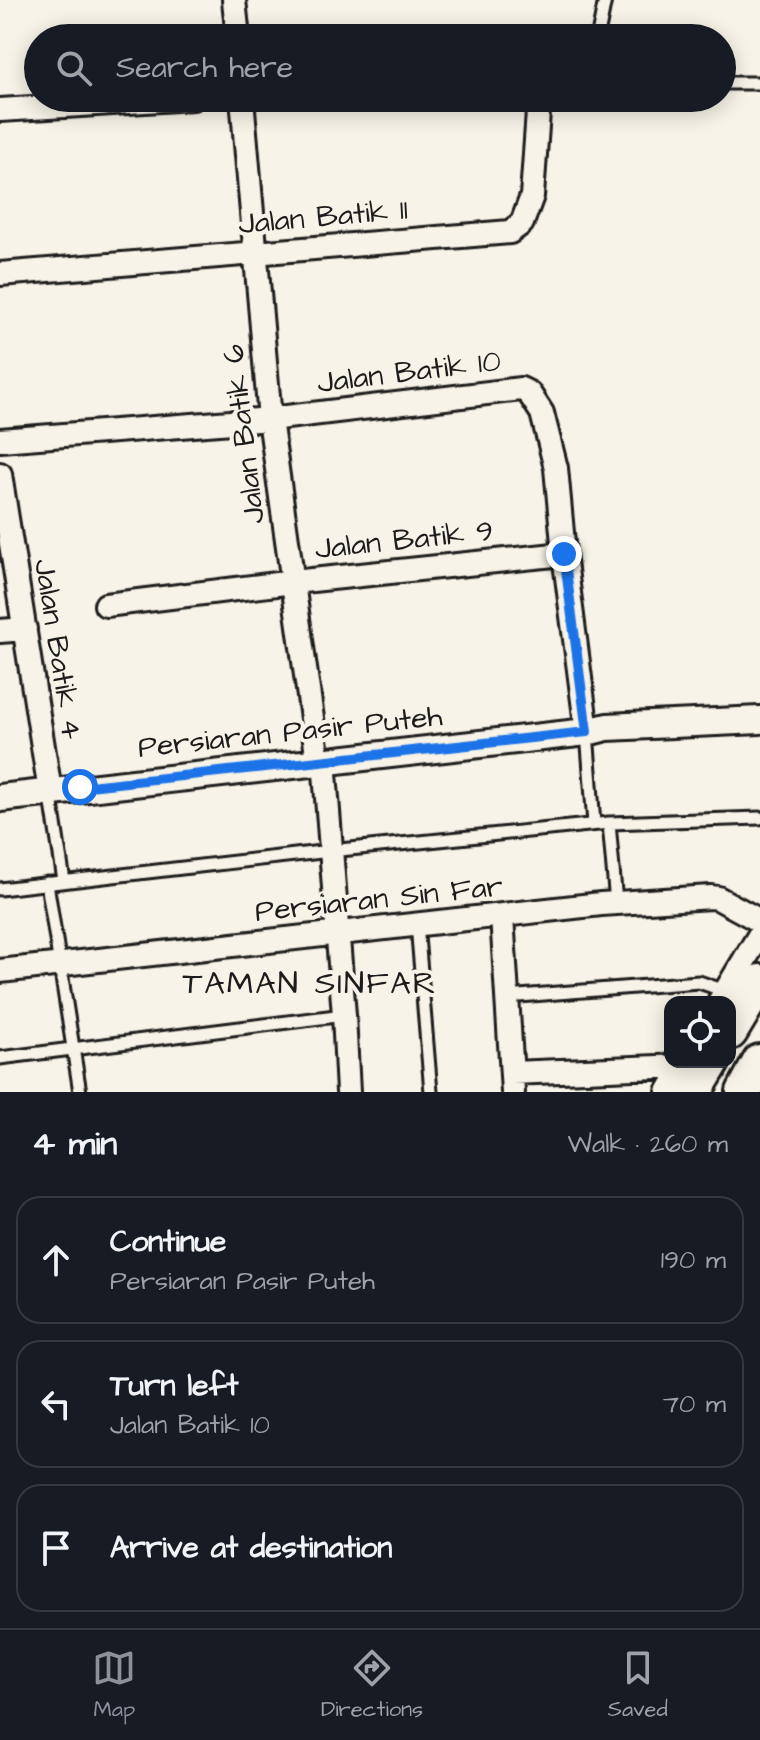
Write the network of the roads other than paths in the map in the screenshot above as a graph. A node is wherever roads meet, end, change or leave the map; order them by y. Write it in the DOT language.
graph roads {
  1 [pos="234,0"];
  2 [pos="605,0"];
  3 [pos="237,24"];
  4 [pos="600,24"];
  5 [pos="736,83"];
  6 [pos="760,83"];
  7 [pos="24,109"];
  8 [pos="0,110"];
  9 [pos="243,112"];
  10 [pos="538,112"];
  11 [pos="256,253"];
  12 [pos="0,274"];
  13 [pos="270,419"];
  14 [pos="0,440"];
  15 [pos="0,474"];
  16 [pos="564,554"];
  17 [pos="293,582"];
  18 [pos="106,605"];
  19 [pos="25,629"];
  20 [pos="0,631"];
  21 [pos="760,720"];
  22 [pos="587,732"];
  23 [pos="760,733"];
  24 [pos="321,761"];
  25 [pos="50,791"];
  26 [pos="0,798"];
  27 [pos="760,818"];
  28 [pos="609,823"];
  29 [pos="594,824"];
  30 [pos="330,851"];
  31 [pos="64,881"];
  32 [pos="47,883"];
  33 [pos="0,889"];
  34 [pos="616,903"];
  35 [pos="502,916"];
  36 [pos="760,921"];
  37 [pos="417,924"];
  38 [pos="337,933"];
  39 [pos="760,934"];
  40 [pos="59,964"];
  41 [pos="0,971"];
  42 [pos="760,982"];
  43 [pos="720,996"];
  44 [pos="723,996"];
  45 [pos="506,997"];
  46 [pos="344,1015"];
  47 [pos="736,1022"];
  48 [pos="73,1049"];
  49 [pos="0,1058"];
  50 [pos="693,1071"];
  51 [pos="513,1082"];
  52 [pos="80,1092"];
  53 [pos="348,1092"];
  54 [pos="431,1092"];
  55 [pos="668,1092"];
  1 -- 3 [label="street"];
  2 -- 4 [label="lane"];
  5 -- 6 [label="lane"];
  7 -- 8 [label="street"];
  9 -- 11 [label="street, Jalan Batik 6"];
  10 -- 11 [label="street, Jalan Batik 11"];
  11 -- 12 [label="street, Jalan Batik 11"];
  11 -- 13 [label="street, Jalan Batik 6"];
  13 -- 14 [label="street, Jalan Batik 10"];
  13 -- 16 [label="street, Jalan Batik 10"];
  13 -- 17 [label="street, Jalan Batik 6"];
  15 -- 19 [label="street, Jalan Batik 4"];
  16 -- 17 [label="street, Jalan Batik 9"];
  16 -- 22 [label="street, Jalan Batik 10"];
  17 -- 18 [label="street, Jalan Batik 9"];
  17 -- 24 [label="street, Jalan Batik 6"];
  19 -- 20 [label="street"];
  19 -- 25 [label="street, Jalan Batik 4"];
  21 -- 22 [label="street, Persiaran Pasir Puteh"];
  22 -- 23 [label="street, Persiaran Pasir Puteh"];
  22 -- 24 [label="street, Persiaran Pasir Puteh"];
  22 -- 29 [label="lane, Jalan Batik 10"];
  24 -- 25 [label="street, Persiaran Pasir Puteh"];
  24 -- 30 [label="street, Jalan Batik 6"];
  25 -- 26 [label="street, Persiaran Pasir Puteh"];
  25 -- 31 [label="lane, Jalan Batik 4"];
  27 -- 28 [label="lane"];
  28 -- 29 [label="lane"];
  28 -- 34 [label="lane"];
  29 -- 30 [label="lane"];
  30 -- 31 [label="lane"];
  30 -- 38 [label="street, Jalan Batik 6"];
  31 -- 32 [label="lane"];
  32 -- 33 [label="lane"];
  32 -- 40 [label="lane"];
  34 -- 35 [label="street, Persiaran Sin Far"];
  34 -- 36 [label="street, Persiaran Sin Far"];
  35 -- 37 [label="street, Persiaran Sin Far"];
  35 -- 45 [label="street"];
  37 -- 38 [label="street, Persiaran Sin Far"];
  37 -- 54 [label="lane"];
  38 -- 40 [label="street, Persiaran Sin Far"];
  38 -- 46 [label="street, Jalan Batik 6"];
  39 -- 44 [label="street"];
  40 -- 41 [label="street, Persiaran Sin Far"];
  40 -- 48 [label="lane"];
  42 -- 47 [label="main road"];
  43 -- 45 [label="lane"];
  45 -- 51 [label="street"];
  46 -- 48 [label="lane"];
  46 -- 53 [label="street, Jalan Batik 6"];
  48 -- 49 [label="lane"];
  48 -- 52 [label="lane"];
  50 -- 51 [label="street"];
  50 -- 55 [label="street"];
}
